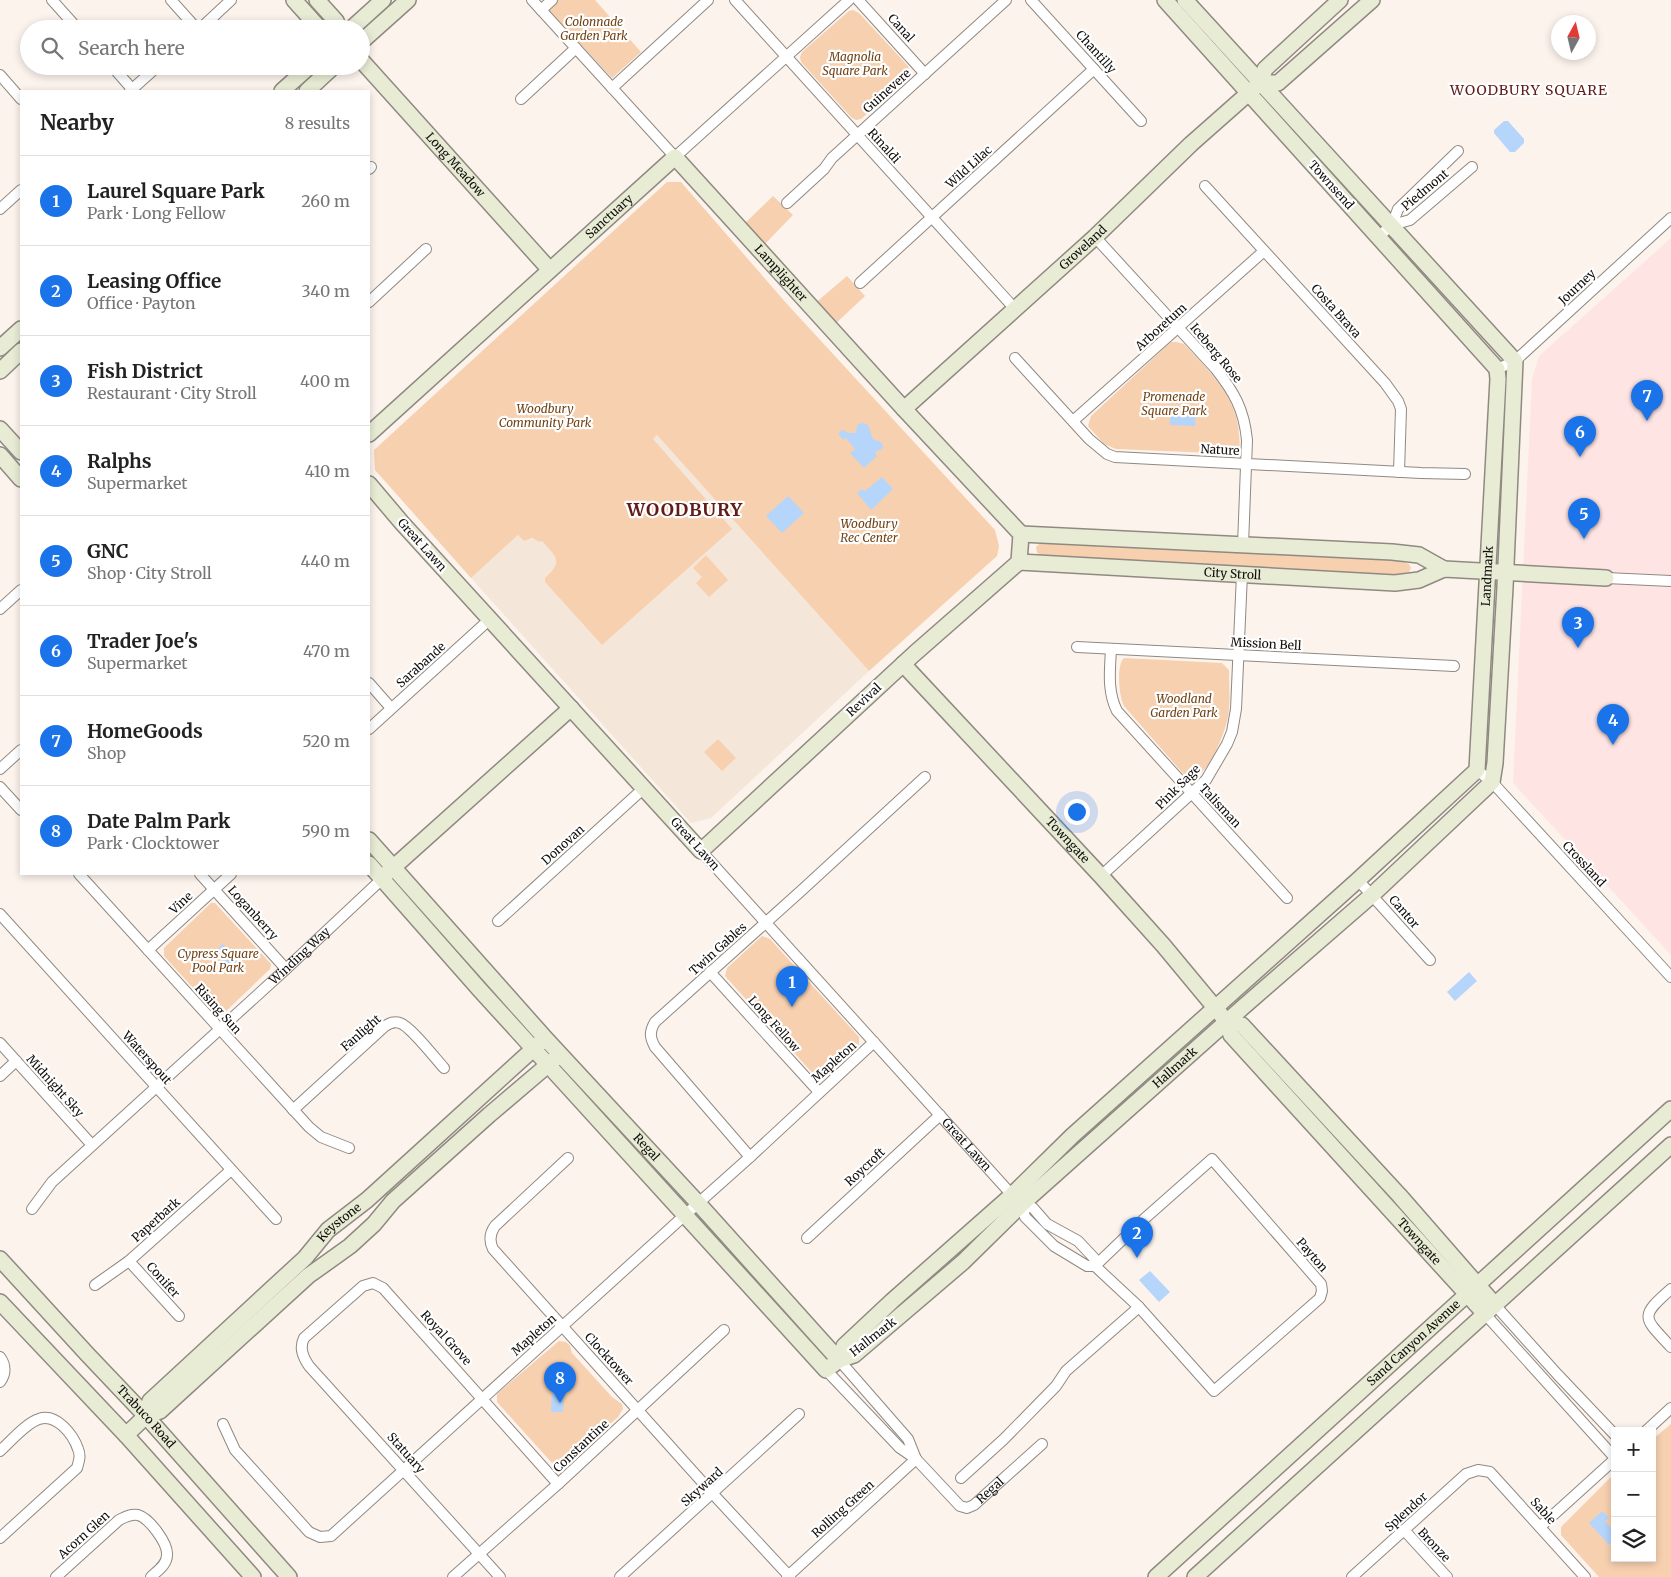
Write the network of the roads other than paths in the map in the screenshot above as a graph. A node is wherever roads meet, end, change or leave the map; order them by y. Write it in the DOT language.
graph roads {
  1 [pos="52,0"];
  2 [pos="171,0"];
  3 [pos="232,0"];
  4 [pos="294,0"];
  5 [pos="317,0"];
  6 [pos="383,0"];
  7 [pos="408,0"];
  8 [pos="532,0"];
  9 [pos="552,0"];
  10 [pos="708,0"];
  11 [pos="735,0"];
  12 [pos="849,0"];
  13 [pos="858,0"];
  14 [pos="1006,0"];
  15 [pos="1031,0"];
  16 [pos="1165,0"];
  17 [pos="1185,0"];
  18 [pos="1340,0"];
  19 [pos="1372,0"];
  20 [pos="541,10"];
  21 [pos="70,20"];
  22 [pos="190,20"];
  23 [pos="209,20"];
  24 [pos="312,20"];
  25 [pos="335,20"];
  26 [pos="361,20"];
  27 [pos="370,34"];
  28 [pos="576,48"];
  29 [pos="786,57"];
  30 [pos="370,70"];
  31 [pos="1094,70"];
  32 [pos="925,74"];
  33 [pos="0,75"];
  34 [pos="119,75"];
  35 [pos="148,75"];
  36 [pos="300,75"];
  37 [pos="324,75"];
  38 [pos="1260,83"];
  39 [pos="612,88"];
  40 [pos="131,90"];
  41 [pos="283,90"];
  42 [pos="308,90"];
  43 [pos="1248,93"];
  44 [pos="20,98"];
  45 [pos="521,99"];
  46 [pos="1141,121"];
  47 [pos="857,135"];
  48 [pos="1458,152"];
  49 [pos="675,157"];
  50 [pos="1472,167"];
  51 [pos="1205,186"];
  52 [pos="20,191"];
  53 [pos="787,203"];
  54 [pos="0,209"];
  55 [pos="932,218"];
  56 [pos="1671,218"];
  57 [pos="1392,224"];
  58 [pos="1095,237"];
  59 [pos="1378,237"];
  60 [pos="426,249"];
  61 [pos="1264,251"];
  62 [pos="550,270"];
  63 [pos="860,283"];
  64 [pos="370,301"];
  65 [pos="1014,309"];
  66 [pos="1179,328"];
  67 [pos="20,330"];
  68 [pos="0,348"];
  69 [pos="20,352"];
  70 [pos="1015,358"];
  71 [pos="1515,361"];
  72 [pos="1497,369"];
  73 [pos="0,371"];
  74 [pos="904,409"];
  75 [pos="1073,421"];
  76 [pos="0,428"];
  77 [pos="370,433"];
  78 [pos="20,451"];
  79 [pos="0,454"];
  80 [pos="1247,464"];
  81 [pos="1398,472"];
  82 [pos="1465,474"];
  83 [pos="20,478"];
  84 [pos="370,485"];
  85 [pos="1243,545"];
  86 [pos="1020,548"];
  87 [pos="1444,569"];
  88 [pos="1488,572"];
  89 [pos="1506,573"];
  90 [pos="1242,574"];
  91 [pos="1606,578"];
  92 [pos="1671,581"];
  93 [pos="20,591"];
  94 [pos="0,609"];
  95 [pos="490,619"];
  96 [pos="1078,647"];
  97 [pos="1111,649"];
  98 [pos="1238,656"];
  99 [pos="903,664"];
  100 [pos="1454,666"];
  101 [pos="370,684"];
  102 [pos="391,708"];
  103 [pos="571,708"];
  104 [pos="370,728"];
  105 [pos="20,751"];
  106 [pos="0,769"];
  107 [pos="1473,774"];
  108 [pos="925,778"];
  109 [pos="1492,782"];
  110 [pos="0,787"];
  111 [pos="644,788"];
  112 [pos="1192,794"];
  113 [pos="20,809"];
  114 [pos="370,841"];
  115 [pos="701,850"];
  116 [pos="370,865"];
  117 [pos="393,867"];
  118 [pos="80,875"];
  119 [pos="201,875"];
  120 [pos="230,875"];
  121 [pos="1101,876"];
  122 [pos="382,879"];
  123 [pos="1358,880"];
  124 [pos="214,889"];
  125 [pos="1372,895"];
  126 [pos="1287,898"];
  127 [pos="2,920"];
  128 [pos="498,921"];
  129 [pos="767,922"];
  130 [pos="148,950"];
  131 [pos="1430,960"];
  132 [pos="286,969"];
  133 [pos="710,972"];
  134 [pos="1671,977"];
  135 [pos="1215,1007"];
  136 [pos="1227,1022"];
  137 [pos="220,1029"];
  138 [pos="545,1038"];
  139 [pos="874,1042"];
  140 [pos="0,1043"];
  141 [pos="534,1048"];
  142 [pos="555,1059"];
  143 [pos="16,1061"];
  144 [pos="444,1068"];
  145 [pos="0,1076"];
  146 [pos="156,1087"];
  147 [pos="819,1092"];
  148 [pos="293,1110"];
  149 [pos="1671,1110"];
  150 [pos="940,1115"];
  151 [pos="92,1145"];
  152 [pos="1671,1145"];
  153 [pos="350,1148"];
  154 [pos="750,1157"];
  155 [pos="568,1158"];
  156 [pos="231,1170"];
  157 [pos="1017,1199"];
  158 [pos="698,1203"];
  159 [pos="32,1209"];
  160 [pos="685,1214"];
  161 [pos="276,1219"];
  162 [pos="806,1238"];
  163 [pos="0,1259"];
  164 [pos="129,1261"];
  165 [pos="1095,1266"];
  166 [pos="95,1285"];
  167 [pos="1671,1289"];
  168 [pos="1473,1290"];
  169 [pos="0,1302"];
  170 [pos="1139,1308"];
  171 [pos="1490,1310"];
  172 [pos="179,1316"];
  173 [pos="562,1327"];
  174 [pos="724,1330"];
  175 [pos="302,1342"];
  176 [pos="1671,1348"];
  177 [pos="0,1356"];
  178 [pos="839,1360"];
  179 [pos="826,1370"];
  180 [pos="0,1382"];
  181 [pos="484,1398"];
  182 [pos="1671,1408"];
  183 [pos="637,1410"];
  184 [pos="799,1414"];
  185 [pos="146,1416"];
  186 [pos="223,1424"];
  187 [pos="1650,1427"];
  188 [pos="1611,1430"];
  189 [pos="126,1435"];
  190 [pos="1042,1444"];
  191 [pos="0,1451"];
  192 [pos="1611,1454"];
  193 [pos="916,1460"];
  194 [pos="1611,1463"];
  195 [pos="404,1470"];
  196 [pos="1478,1470"];
  197 [pos="961,1478"];
  198 [pos="558,1484"];
  199 [pos="713,1494"];
  200 [pos="1540,1527"];
  201 [pos="1404,1530"];
  202 [pos="0,1538"];
  203 [pos="479,1554"];
  204 [pos="789,1576"];
  205 [pos="56,1577"];
  206 [pos="151,1577"];
  207 [pos="253,1577"];
  208 [pos="289,1577"];
  209 [pos="453,1577"];
  210 [pos="500,1577"];
  211 [pos="620,1577"];
  212 [pos="1156,1577"];
  213 [pos="1195,1577"];
  214 [pos="1352,1577"];
  215 [pos="1447,1577"];
  216 [pos="1584,1577"];
  1 -- 21 [label="street"];
  2 -- 22 [label="street"];
  3 -- 23 [label="street"];
  4 -- 24 [label="street"];
  5 -- 25 [label="street"];
  6 -- 26 [label="street"];
  7 -- 27 [label="street"];
  8 -- 20 [label="street, Lamplighter"];
  9 -- 20 [label="street"];
  10 -- 39 [label="street"];
  11 -- 29 [label="street, Rinaldi"];
  12 -- 29 [label="street, Sanctuary"];
  13 -- 32 [label="street, Canal"];
  14 -- 32 [label="street, Guinevere"];
  15 -- 31 [label="street, Chantilly"];
  16 -- 43 [label="street, Townsend"];
  17 -- 38 [label="street, Townsend"];
  18 -- 38 [label="street, Groveland"];
  19 -- 38 [label="street, Groveland"];
  20 -- 28 [label="street, Lamplighter"];
  28 -- 39 [label="street, Lamplighter"];
  28 -- 45 [label="street"];
  29 -- 47 [label="street, Rinaldi"];
  29 -- 49 [label="street, Sanctuary"];
  30 -- 62 [label="street, Long Meadow"];
  31 -- 46 [label="street, Chantilly"];
  31 -- 55 [label="street, Wild Lilac"];
  32 -- 47 [label="street, Guinevere"];
  33 -- 44 [label="street"];
  34 -- 40 [label="street"];
  35 -- 40 [label="street"];
  36 -- 41 [label="street"];
  37 -- 42 [label="street"];
  38 -- 43 [label="street, Groveland"];
  38 -- 57 [label="street, Townsend"];
  39 -- 49 [label="street, Lamplighter"];
  43 -- 58 [label="street, Groveland"];
  43 -- 59 [label="street, Townsend"];
  47 -- 53 [label="street, Guinevere"];
  47 -- 55 [label="street, Rinaldi"];
  48 -- 57 [label="street, Piedmont"];
  49 -- 62 [label="street, Sanctuary"];
  49 -- 74 [label="street, Lamplighter"];
  50 -- 57 [label="street, Piedmont"];
  51 -- 61 [label="street, Costa Brava"];
  52 -- 54 [label="street"];
  55 -- 63 [label="street, Wild Lilac"];
  55 -- 65 [label="street, Rinaldi"];
  56 -- 71 [label="street, Journey"];
  57 -- 59 [label="street, Piedmont"];
  57 -- 71 [label="street, Townsend"];
  58 -- 65 [label="street, Groveland"];
  58 -- 66 [label="street, Iceberg Rose"];
  59 -- 72 [label="street, Townsend"];
  60 -- 64 [label="street"];
  61 -- 66 [label="street, Arboretum"];
  61 -- 81 [label="street, Costa Brava"];
  62 -- 77 [label="street, Sanctuary"];
  65 -- 74 [label="street, Groveland"];
  66 -- 75 [label="street, Arboretum"];
  66 -- 80 [label="street, Iceberg Rose"];
  67 -- 68 [label="street"];
  69 -- 73 [label="street"];
  70 -- 75 [label="street, Nature"];
  71 -- 72 [label="street, Journey"];
  71 -- 89 [label="street, Landmark"];
  72 -- 88 [label="street, Landmark"];
  74 -- 86 [label="street, Lamplighter"];
  75 -- 80 [label="street, Nature"];
  76 -- 78 [label="street"];
  79 -- 83 [label="street"];
  80 -- 81 [label="street, Nature"];
  80 -- 85 [label="street, Iceberg Rose"];
  81 -- 82 [label="street, Nature"];
  84 -- 95 [label="street, Great Lawn"];
  85 -- 86 [label="street, City Stroll"];
  85 -- 87 [label="street, City Stroll"];
  86 -- 90 [label="street, City Stroll"];
  86 -- 99 [label="street, Revival"];
  87 -- 88 [label="street, City Stroll"];
  87 -- 90 [label="street, City Stroll"];
  88 -- 89 [label="street, City Stroll"];
  88 -- 107 [label="street, Landmark"];
  89 -- 91 [label="street, City Stroll"];
  89 -- 109 [label="street, Landmark"];
  90 -- 98 [label="street, Pink Sage"];
  91 -- 92 [label="street, City Stroll"];
  93 -- 94 [label="street"];
  95 -- 102 [label="street, Sarabande"];
  95 -- 103 [label="street, Great Lawn"];
  96 -- 97 [label="street, Mission Bell"];
  97 -- 98 [label="street, Mission Bell"];
  97 -- 112 [label="street, Talisman"];
  98 -- 100 [label="street, Mission Bell"];
  98 -- 112 [label="street, Pink Sage"];
  99 -- 115 [label="street, Revival"];
  99 -- 121 [label="street, Towngate"];
  101 -- 102 [label="street"];
  102 -- 104 [label="street, Sarabande"];
  103 -- 111 [label="street, Great Lawn"];
  103 -- 117 [label="street, Winding Way"];
  105 -- 106 [label="street"];
  107 -- 109 [label="street, Crossland"];
  107 -- 123 [label="street, Hallmark"];
  108 -- 129 [label="street, Twin Gables"];
  109 -- 125 [label="street, Hallmark"];
  109 -- 134 [label="street, Crossland"];
  110 -- 113 [label="street"];
  111 -- 115 [label="street, Great Lawn"];
  111 -- 128 [label="street, Donovan"];
  112 -- 121 [label="street, Pink Sage"];
  112 -- 126 [label="street, Talisman"];
  114 -- 117 [label="street, Regal"];
  115 -- 129 [label="street, Great Lawn"];
  116 -- 122 [label="street, Regal"];
  117 -- 122 [label="street, Winding Way"];
  117 -- 138 [label="street, Regal"];
  118 -- 130 [label="street, Rising Sun"];
  119 -- 124 [label="street, Loganberry"];
  120 -- 124 [label="street, Vine"];
  121 -- 135 [label="street, Towngate"];
  122 -- 132 [label="street, Winding Way"];
  122 -- 141 [label="street, Regal"];
  123 -- 125 [label="street, Cantor"];
  123 -- 135 [label="street, Hallmark"];
  124 -- 130 [label="street, Vine"];
  124 -- 132 [label="street, Loganberry"];
  125 -- 131 [label="street, Cantor"];
  125 -- 136 [label="street, Hallmark"];
  127 -- 146 [label="street, Waterspout"];
  129 -- 133 [label="street, Twin Gables"];
  129 -- 139 [label="street, Great Lawn"];
  130 -- 137 [label="street, Rising Sun"];
  132 -- 137 [label="street, Winding Way"];
  133 -- 147 [label="street, Long Fellow"];
  133 -- 154 [label="street, Twin Gables"];
  135 -- 136 [label="street, Towngate"];
  135 -- 157 [label="street, Hallmark"];
  136 -- 157 [label="street, Hallmark"];
  136 -- 168 [label="street, Towngate"];
  137 -- 146 [label="street, Winding Way"];
  137 -- 148 [label="street, Rising Sun"];
  138 -- 141 [label="street, Keystone"];
  138 -- 142 [label="street, Regal"];
  139 -- 147 [label="street, Mapleton"];
  139 -- 150 [label="street, Great Lawn"];
  140 -- 143 [label="street, Midnight Sky"];
  141 -- 142 [label="street, Regal"];
  141 -- 185 [label="street, Keystone"];
  142 -- 158 [label="street, Regal"];
  142 -- 160 [label="street, Regal"];
  142 -- 185 [label="street, Keystone"];
  143 -- 145 [label="street"];
  143 -- 151 [label="street, Midnight Sky"];
  144 -- 148 [label="street, Fanlight"];
  146 -- 151 [label="street, Winding Way"];
  146 -- 156 [label="street, Waterspout"];
  147 -- 154 [label="street, Mapleton"];
  148 -- 153 [label="street, Rising Sun"];
  149 -- 168 [label="street, Sand Canyon Avenue"];
  150 -- 157 [label="street, Great Lawn"];
  150 -- 162 [label="street, Roycroft"];
  151 -- 159 [label="street, Winding Way"];
  152 -- 171 [label="street"];
  154 -- 158 [label="street, Mapleton"];
  155 -- 173 [label="street, Clocktower"];
  156 -- 161 [label="street, Waterspout"];
  156 -- 164 [label="street, Paperbark"];
  157 -- 165 [label="street, Payton"];
  157 -- 165 [label="street, Payton"];
  157 -- 178 [label="street, Hallmark"];
  158 -- 160 [label="street, Mapleton"];
  158 -- 178 [label="street, Regal"];
  160 -- 173 [label="street, Mapleton"];
  160 -- 179 [label="street, Regal"];
  163 -- 185 [label="street, Trabuco Road"];
  164 -- 166 [label="street, Paperbark"];
  164 -- 172 [label="street, Conifer"];
  165 -- 170 [label="street, Payton"];
  165 -- 170 [label="street, Payton"];
  167 -- 176 [label="street"];
  168 -- 171 [label="street, Towngate"];
  168 -- 212 [label="street, Sand Canyon Avenue"];
  169 -- 189 [label="street"];
  170 -- 197 [label="street"];
  171 -- 188 [label="street, Towngate"];
  171 -- 192 [label="street, Towngate"];
  171 -- 213 [label="street"];
  173 -- 181 [label="street, Mapleton"];
  173 -- 183 [label="street, Clocktower"];
  174 -- 183 [label="street, Constantine"];
  175 -- 181 [label="street, Royal Grove"];
  175 -- 195 [label="street, Statuary"];
  177 -- 180 [label="street"];
  178 -- 179 [label="street, Hallmark"];
  178 -- 193 [label="street, Regal"];
  179 -- 193 [label="street, Regal"];
  181 -- 195 [label="street, Mapleton"];
  181 -- 198 [label="street, Royal Grove"];
  182 -- 187 [label="street"];
  183 -- 198 [label="street, Constantine"];
  183 -- 199 [label="street, Clocktower"];
  184 -- 199 [label="street, Skyward"];
  185 -- 189 [label="street, Keystone"];
  185 -- 208 [label="street, Trabuco Road"];
  186 -- 195 [label="street, Mapleton"];
  189 -- 207 [label="street"];
  190 -- 193 [label="street, Regal"];
  191 -- 202 [label="street"];
  193 -- 204 [label="street, Rolling Green"];
  194 -- 200 [label="street"];
  195 -- 203 [label="street, Statuary"];
  196 -- 200 [label="street, Sable"];
  196 -- 201 [label="street, Splendor"];
  198 -- 203 [label="street, Constantine"];
  199 -- 204 [label="street, Clocktower"];
  199 -- 211 [label="street, Skyward"];
  200 -- 216 [label="street, Sable"];
  201 -- 214 [label="street, Splendor"];
  201 -- 215 [label="street, Bronze"];
  203 -- 209 [label="street, Constantine"];
  203 -- 210 [label="street, Statuary"];
  205 -- 206 [label="street, Acorn Glen"];
}
